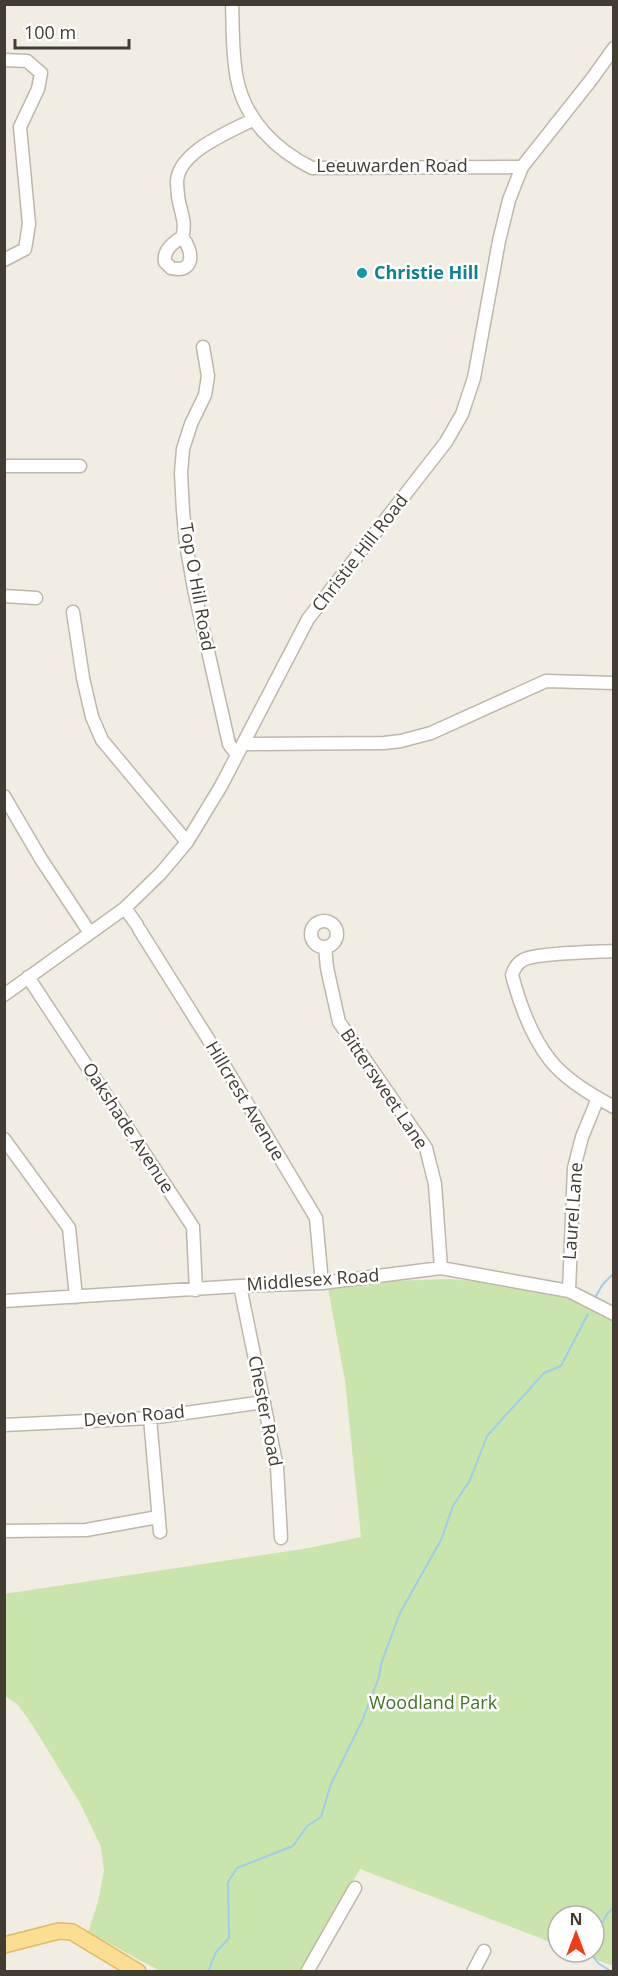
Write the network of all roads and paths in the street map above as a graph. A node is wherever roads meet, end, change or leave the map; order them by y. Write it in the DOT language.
graph roads {
  1 [pos="232,4"];
  2 [pos="614,48"];
  3 [pos="4,60"];
  4 [pos="254,119"];
  5 [pos="522,167"];
  6 [pos="182,237"];
  7 [pos="4,260"];
  8 [pos="203,347"];
  9 [pos="4,466"];
  10 [pos="80,466"];
  11 [pos="4,596"];
  12 [pos="36,598"];
  13 [pos="73,612"];
  14 [pos="614,683"];
  15 [pos="240,749"];
  16 [pos="4,796"];
  17 [pos="187,842"];
  18 [pos="125,908"];
  19 [pos="90,933"];
  20 [pos="325,947"];
  21 [pos="614,951"];
  22 [pos="28,977"];
  23 [pos="4,995"];
  24 [pos="598,1098"];
  25 [pos="614,1107"];
  26 [pos="4,1139"];
  27 [pos="441,1268"];
  28 [pos="322,1283"];
  29 [pos="240,1286"];
  30 [pos="196,1290"];
  31 [pos="568,1292"];
  32 [pos="76,1297"];
  33 [pos="4,1301"];
  34 [pos="614,1314"];
  35 [pos="264,1402"];
  36 [pos="150,1418"];
  37 [pos="4,1425"];
  38 [pos="158,1517"];
  39 [pos="4,1531"];
  40 [pos="160,1532"];
  41 [pos="281,1538"];
  42 [pos="355,1888"];
  43 [pos="4,1946"];
  44 [pos="484,1951"];
  45 [pos="138,1971"];
  46 [pos="307,1971"];
  47 [pos="472,1971"];
  1 -- 4 [label="street, Leeuwarden Road"];
  2 -- 5 [label="street, Christie Hill Road"];
  3 -- 7 [label="street"];
  4 -- 5 [label="street, Leeuwarden Road"];
  4 -- 6 [label="street"];
  5 -- 15 [label="street, Christie Hill Road"];
  8 -- 15 [label="street, Top O Hill Road"];
  9 -- 10 [label="street"];
  11 -- 12 [label="street"];
  13 -- 17 [label="street"];
  14 -- 15 [label="street"];
  15 -- 17 [label="street, Christie Hill Road"];
  16 -- 19 [label="street"];
  17 -- 18 [label="street, Christie Hill Road"];
  18 -- 19 [label="street, Christie Hill Road"];
  18 -- 28 [label="street, Hillcrest Avenue"];
  19 -- 22 [label="street, Christie Hill Road"];
  20 -- 27 [label="street, Bittersweet Lane"];
  21 -- 24 [label="street"];
  22 -- 23 [label="street, Christie Hill Road"];
  22 -- 30 [label="street, Oakshade Avenue"];
  24 -- 25 [label="street"];
  24 -- 31 [label="street, Laurel Lane"];
  26 -- 32 [label="street"];
  27 -- 28 [label="street, Middlesex Road"];
  27 -- 31 [label="street, Middlesex Road"];
  28 -- 29 [label="street, Middlesex Road"];
  29 -- 30 [label="street, Middlesex Road"];
  29 -- 35 [label="street, Chester Road"];
  30 -- 32 [label="street, Middlesex Road"];
  31 -- 34 [label="street, Middlesex Road"];
  32 -- 33 [label="street, Middlesex Road"];
  35 -- 36 [label="street, Devon Road"];
  35 -- 41 [label="street, Chester Road"];
  36 -- 37 [label="street, Devon Road"];
  36 -- 38 [label="street"];
  38 -- 39 [label="street"];
  38 -- 40 [label="street"];
  42 -- 46 [label="street"];
  43 -- 45 [label="main road"];
  44 -- 47 [label="street"];
}
